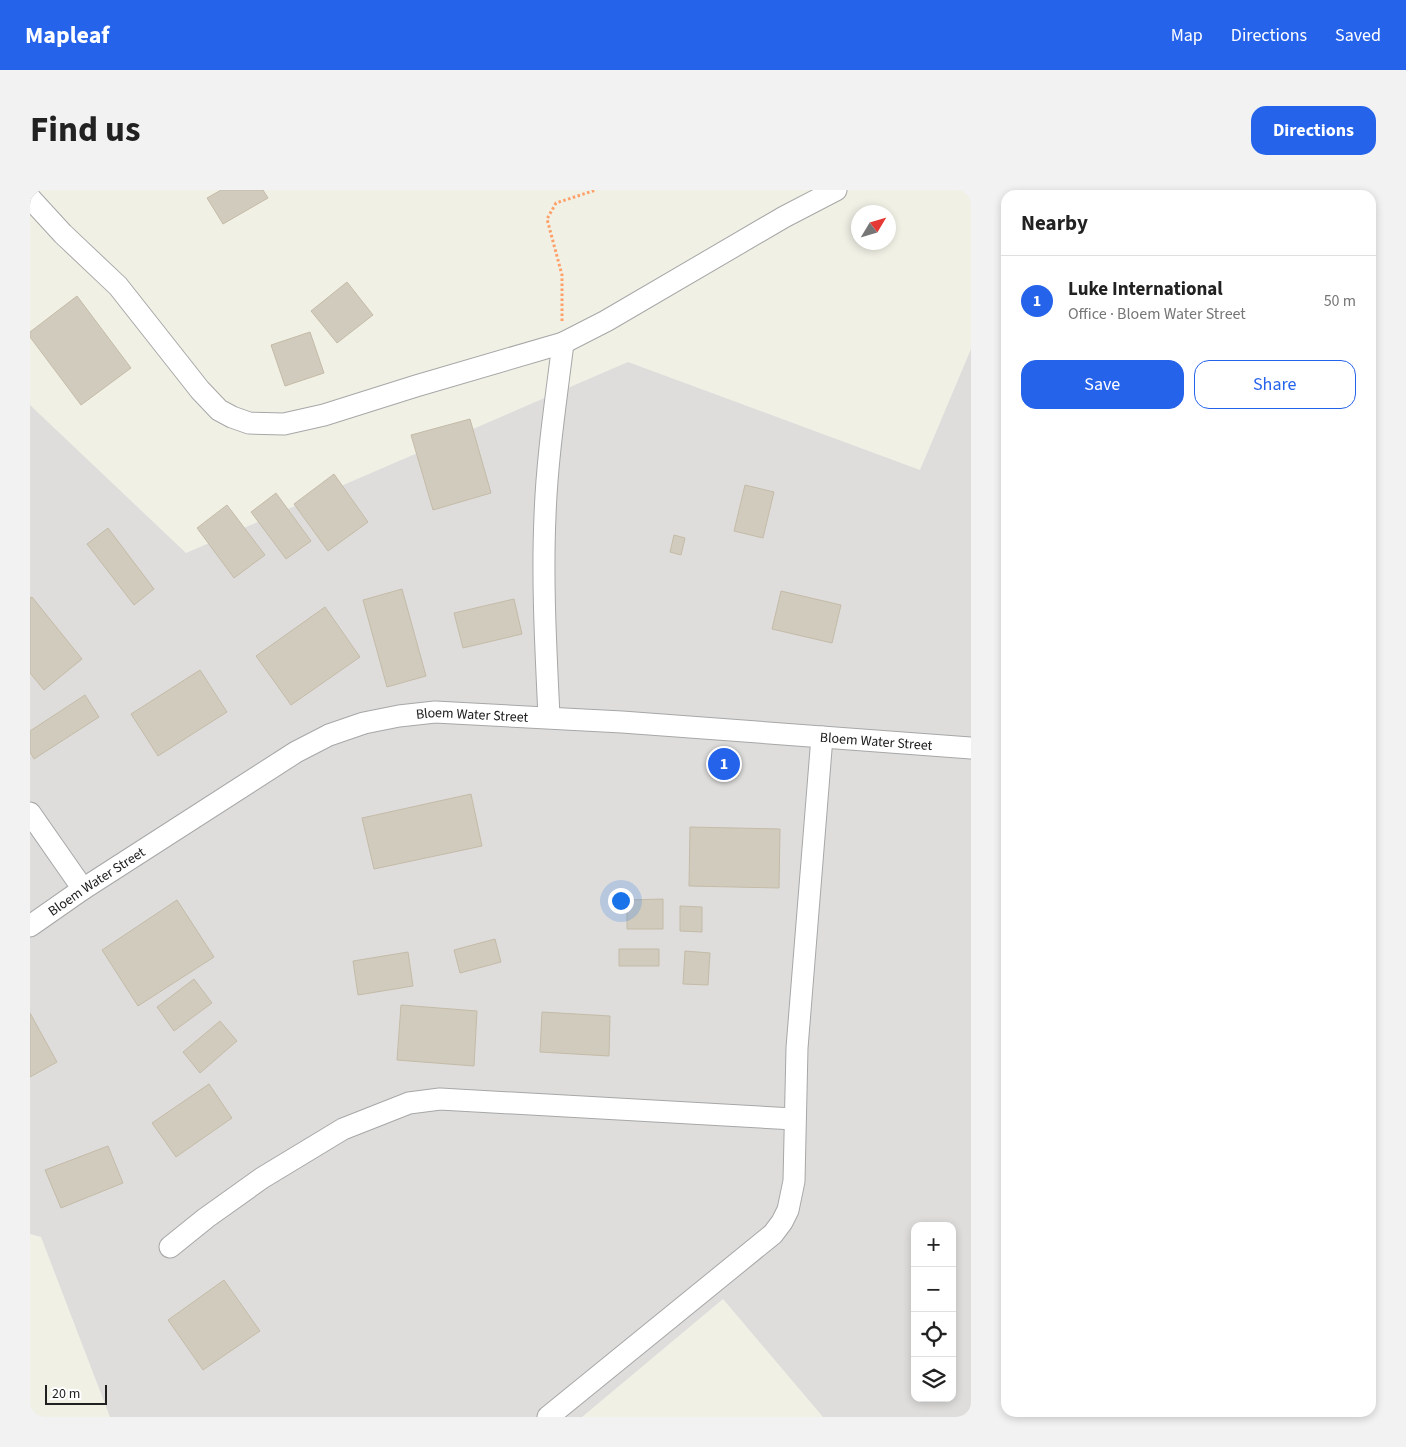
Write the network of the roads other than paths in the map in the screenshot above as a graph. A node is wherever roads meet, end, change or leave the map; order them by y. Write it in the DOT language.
graph roads {
  1 [pos="836,190"];
  2 [pos="30,198"];
  3 [pos="563,342"];
  4 [pos="549,718"];
  5 [pos="822,737"];
  6 [pos="971,748"];
  7 [pos="30,813"];
  8 [pos="83,889"];
  9 [pos="30,926"];
  10 [pos="794,1119"];
  11 [pos="170,1247"];
  12 [pos="548,1417"];
  1 -- 3 [label="street"];
  2 -- 3 [label="street"];
  3 -- 4 [label="street"];
  4 -- 5 [label="street, Bloem Water Street"];
  4 -- 8 [label="street, Bloem Water Street"];
  5 -- 6 [label="street, Bloem Water Street"];
  5 -- 10 [label="street"];
  7 -- 8 [label="street"];
  8 -- 9 [label="street, Bloem Water Street"];
  10 -- 11 [label="street"];
  10 -- 12 [label="street"];
}
